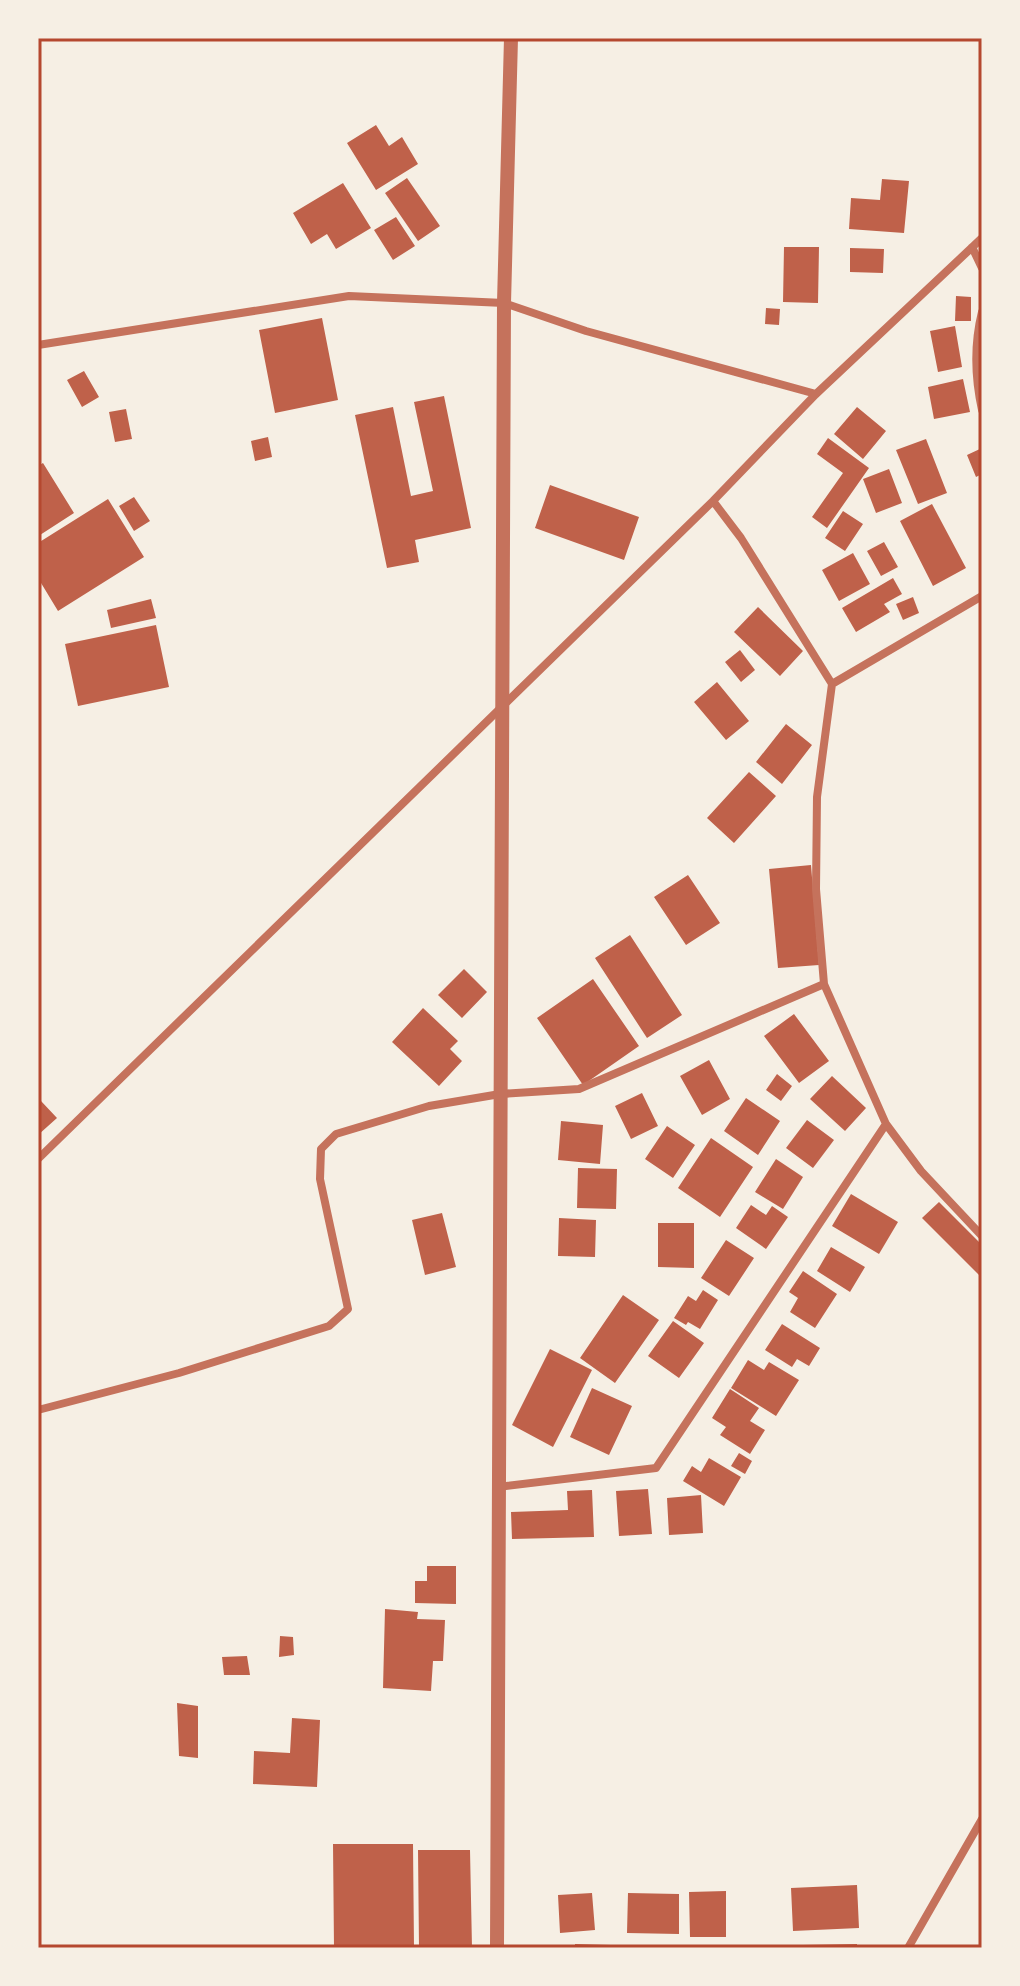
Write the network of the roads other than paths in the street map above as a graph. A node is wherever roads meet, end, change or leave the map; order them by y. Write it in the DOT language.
graph roads {
  1 [pos="511,38"];
  2 [pos="982,238"];
  3 [pos="972,247"];
  4 [pos="982,268"];
  5 [pos="504,303"];
  6 [pos="982,312"];
  7 [pos="38,345"];
  8 [pos="816,394"];
  9 [pos="982,410"];
  10 [pos="713,501"];
  11 [pos="982,596"];
  12 [pos="832,684"];
  13 [pos="501,708"];
  14 [pos="824,984"];
  15 [pos="500,1094"];
  16 [pos="886,1124"];
  17 [pos="38,1159"];
  18 [pos="982,1236"];
  19 [pos="38,1410"];
  20 [pos="498,1487"];
  21 [pos="982,1819"];
  22 [pos="497,1948"];
  23 [pos="908,1948"];
  1 -- 5 [label="street"];
  2 -- 3 [label="street"];
  3 -- 4 [label="street"];
  3 -- 8 [label="street"];
  5 -- 7 [label="street"];
  5 -- 8 [label="street"];
  5 -- 13 [label="street"];
  6 -- 9 [label="street"];
  8 -- 10 [label="street"];
  10 -- 12 [label="street"];
  10 -- 13 [label="street"];
  11 -- 12 [label="street"];
  12 -- 14 [label="street"];
  13 -- 15 [label="street"];
  13 -- 17 [label="street"];
  14 -- 15 [label="street"];
  14 -- 16 [label="street"];
  15 -- 19 [label="street"];
  15 -- 20 [label="street"];
  16 -- 18 [label="street"];
  16 -- 20 [label="street"];
  20 -- 22 [label="street"];
  21 -- 23 [label="street"];
}
